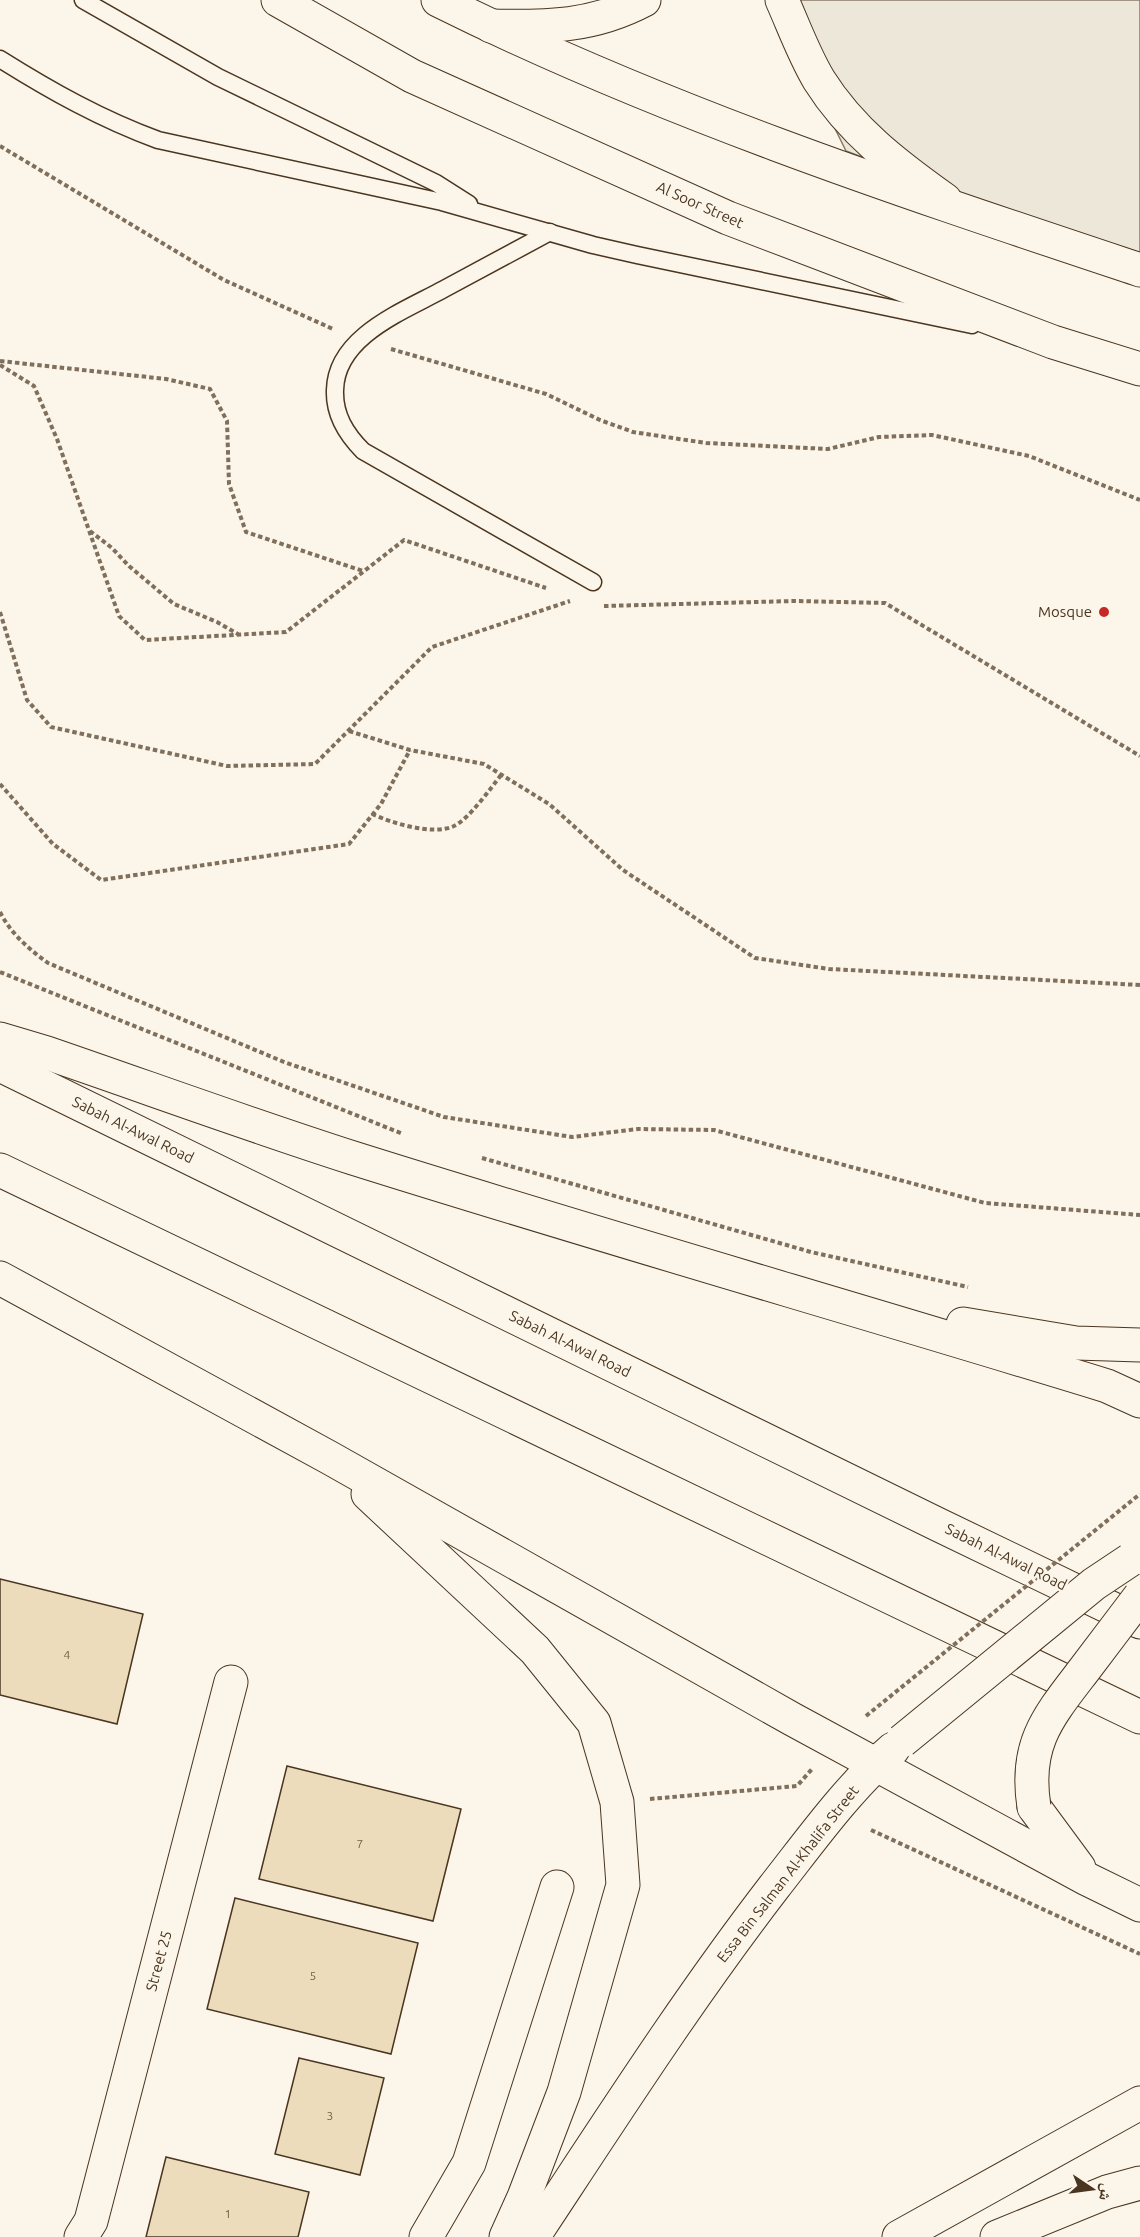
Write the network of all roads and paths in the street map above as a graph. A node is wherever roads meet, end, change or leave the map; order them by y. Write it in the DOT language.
graph roads {
  1 [pos="83,0"];
  2 [pos="278,0"];
  3 [pos="438,0"];
  4 [pos="644,0"];
  5 [pos="782,0"];
  6 [pos="491,26"];
  7 [pos="0,59"];
  8 [pos="0,146"];
  9 [pos="959,210"];
  10 [pos="478,211"];
  11 [pos="550,232"];
  12 [pos="1140,270"];
  13 [pos="359,340"];
  14 [pos="1053,342"];
  15 [pos="0,363"];
  16 [pos="1140,369"];
  17 [pos="1140,500"];
  18 [pos="89,531"];
  19 [pos="364,571"];
  20 [pos="593,582"];
  21 [pos="555,592"];
  22 [pos="566,595"];
  23 [pos="598,606"];
  24 [pos="0,612"];
  25 [pos="240,635"];
  26 [pos="349,731"];
  27 [pos="410,750"];
  28 [pos="1140,756"];
  29 [pos="501,775"];
  30 [pos="0,784"];
  31 [pos="372,814"];
  32 [pos="0,912"];
  33 [pos="0,972"];
  34 [pos="1140,985"];
  35 [pos="0,1039"];
  36 [pos="0,1065"];
  37 [pos="407,1136"];
  38 [pos="474,1156"];
  39 [pos="0,1170"];
  40 [pos="1140,1215"];
  41 [pos="0,1278"];
  42 [pos="975,1289"];
  43 [pos="842,1304"];
  44 [pos="1140,1345"];
  45 [pos="1140,1401"];
  46 [pos="330,1458"];
  47 [pos="1140,1494"];
  48 [pos="1135,1557"];
  49 [pos="1140,1596"];
  50 [pos="1140,1622"];
  51 [pos="231,1682"];
  52 [pos="866,1716"];
  53 [pos="1140,1717"];
  54 [pos="835,1742"];
  55 [pos="877,1763"];
  56 [pos="617,1802"];
  57 [pos="872,1830"];
  58 [pos="1087,1879"];
  59 [pos="557,1887"];
  60 [pos="1140,1905"];
  61 [pos="1140,1954"];
  62 [pos="1140,2103"];
  63 [pos="1140,2183"];
  64 [pos="81,2237"];
  65 [pos="426,2237"];
  66 [pos="507,2237"];
  67 [pos="533,2237"];
  68 [pos="899,2237"];
  69 [pos="997,2237"];
  1 -- 10 [label="lane"];
  2 -- 14 [label="main road, Al Soor Street"];
  3 -- 6 [label="main road"];
  4 -- 6 [label="main road"];
  5 -- 9 [label="main road"];
  6 -- 9 [label="main road"];
  7 -- 10 [label="lane"];
  8 -- 13 [label="path"];
  9 -- 12 [label="main road"];
  10 -- 11 [label="lane"];
  11 -- 13 [label="lane"];
  11 -- 14 [label="lane"];
  13 -- 17 [label="path"];
  13 -- 20 [label="lane"];
  14 -- 16 [label="main road, Al Soor Street"];
  15 -- 18 [label="path"];
  15 -- 19 [label="path"];
  18 -- 25 [label="path"];
  18 -- 25 [label="path"];
  19 -- 21 [label="path"];
  19 -- 25 [label="path"];
  22 -- 26 [label="path"];
  23 -- 28 [label="path"];
  24 -- 26 [label="path"];
  26 -- 27 [label="path"];
  27 -- 29 [label="path"];
  27 -- 31 [label="path"];
  29 -- 31 [label="path"];
  29 -- 34 [label="path"];
  30 -- 31 [label="path"];
  32 -- 40 [label="path"];
  33 -- 37 [label="path"];
  35 -- 43 [label="main road"];
  36 -- 50 [label="main road, Sabah Al-Awal Road"];
  38 -- 42 [label="path"];
  39 -- 53 [label="main road"];
  41 -- 46 [label="main road"];
  43 -- 44 [label="main road"];
  43 -- 45 [label="main road"];
  46 -- 54 [label="main road"];
  46 -- 56 [label="main road"];
  47 -- 52 [label="path, bridge"];
  48 -- 55 [label="main road, Essa Bin Salman Al-Khalifa Street, bridge"];
  49 -- 58 [label="main road, bridge"];
  51 -- 64 [label="main road, Street 25"];
  54 -- 55 [label="main road"];
  54 -- 56 [label="path"];
  55 -- 58 [label="main road"];
  55 -- 67 [label="main road, Essa Bin Salman Al-Khalifa Street"];
  56 -- 66 [label="main road"];
  57 -- 61 [label="path"];
  58 -- 60 [label="main road"];
  59 -- 65 [label="main road"];
  62 -- 68 [label="main road"];
  63 -- 69 [label="main road"];
}
